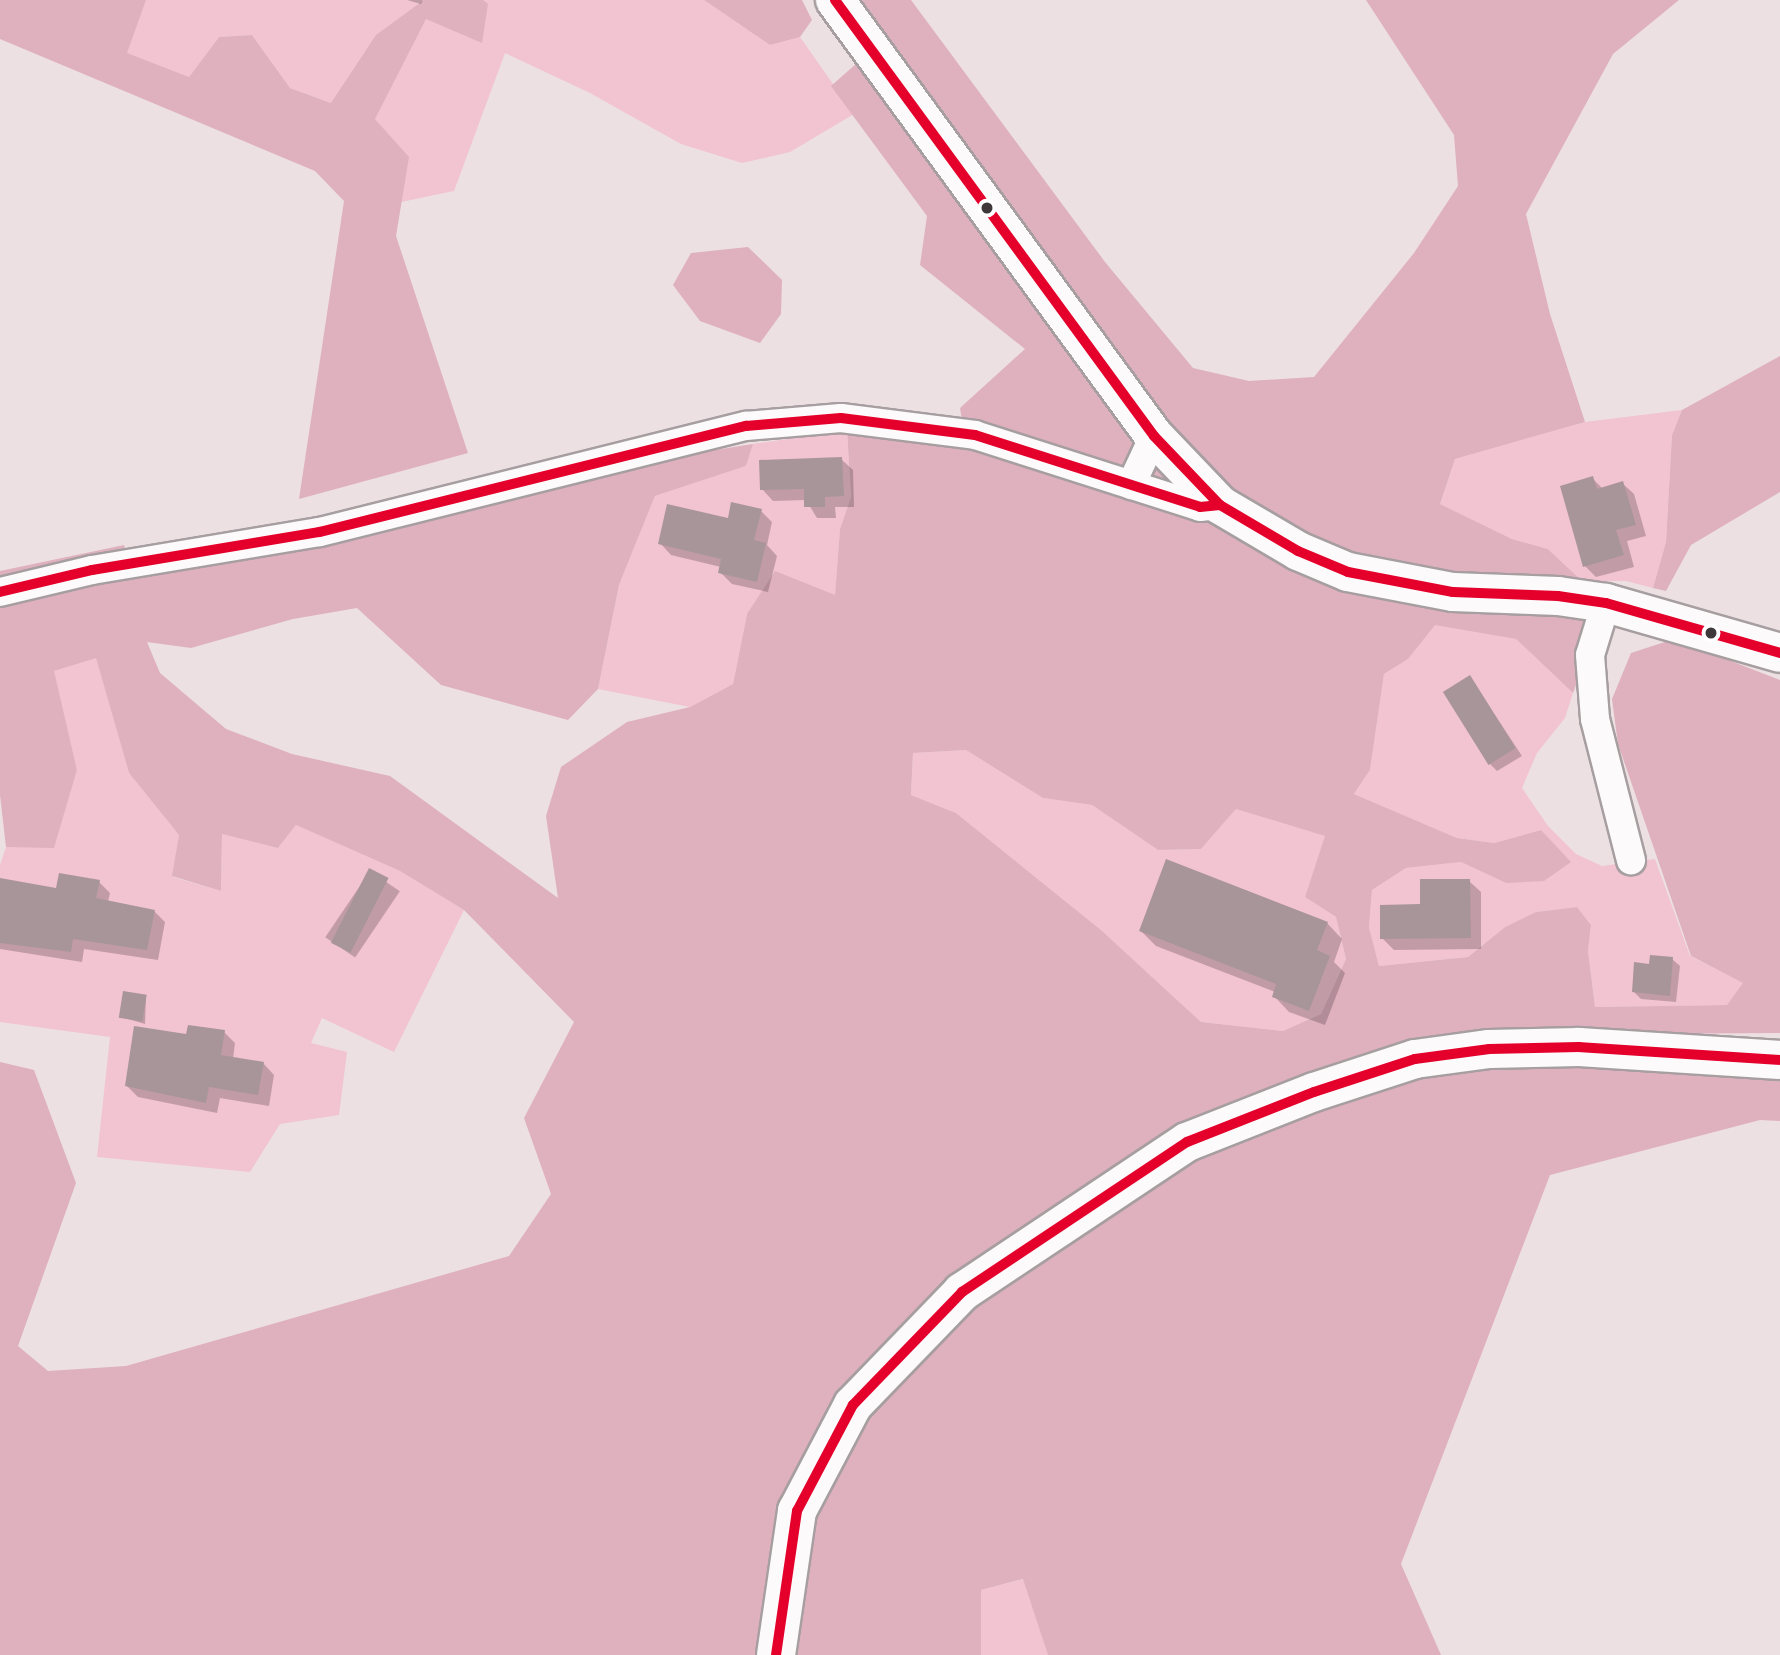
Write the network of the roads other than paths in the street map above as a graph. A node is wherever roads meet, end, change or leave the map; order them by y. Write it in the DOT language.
graph roads {
  1 [pos="835,0"];
  2 [pos="1154,436"];
  3 [pos="1131,485"];
  4 [pos="1220,506"];
  5 [pos="0,592"];
  6 [pos="1606,603"];
  7 [pos="1780,653"];
  8 [pos="1631,860"];
  9 [pos="1780,1060"];
  10 [pos="776,1655"];
  1 -- 2 [label="main road"];
  2 -- 3 [label="street"];
  2 -- 4 [label="main road"];
  3 -- 4 [label="street"];
  3 -- 5 [label="street"];
  4 -- 6 [label="main road"];
  6 -- 7 [label="main road"];
  6 -- 8 [label="street"];
  9 -- 10 [label="main road"];
}
